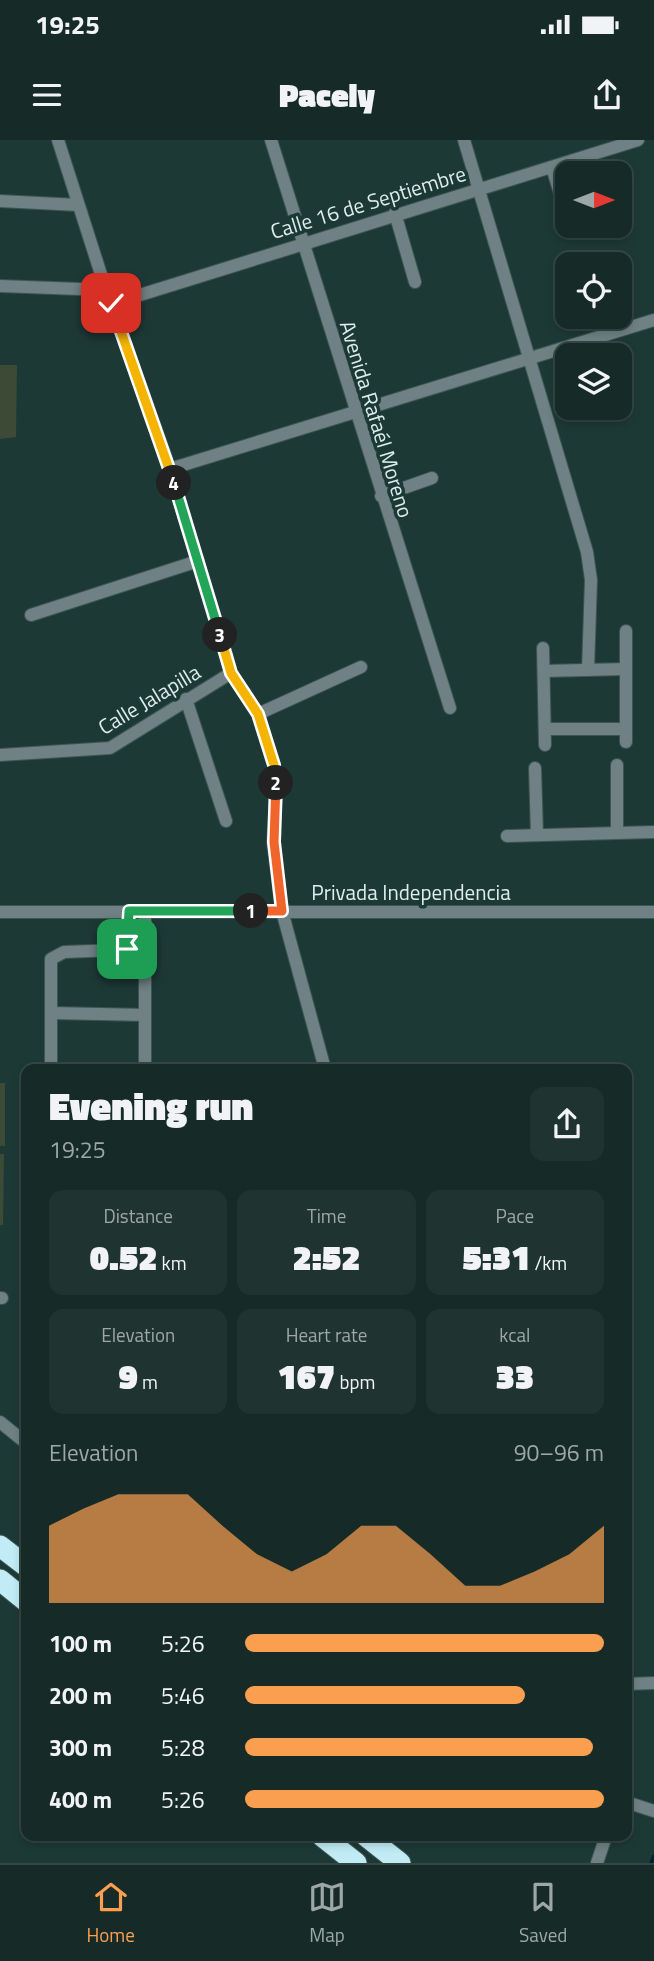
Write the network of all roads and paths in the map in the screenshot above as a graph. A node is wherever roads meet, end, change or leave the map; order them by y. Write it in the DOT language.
graph roads {
  1 [pos="58,140"];
  2 [pos="271,140"];
  3 [pos="464,140"];
  4 [pos="638,140"];
  5 [pos="552,167"];
  6 [pos="555,177"];
  7 [pos="479,188"];
  8 [pos="0,201"];
  9 [pos="78,205"];
  10 [pos="394,213"];
  11 [pos="303,243"];
  12 [pos="415,282"];
  13 [pos="0,286"];
  14 [pos="106,290"];
  15 [pos="111,303"];
  16 [pos="654,320"];
  17 [pos="531,356"];
  18 [pos="354,411"];
  19 [pos="170,469"];
  20 [pos="432,478"];
  21 [pos="381,496"];
  22 [pos="198,561"];
  23 [pos="31,615"];
  24 [pos="626,631"];
  25 [pos="543,648"];
  26 [pos="361,667"];
  27 [pos="626,669"];
  28 [pos="588,670"];
  29 [pos="544,671"];
  30 [pos="231,673"];
  31 [pos="186,699"];
  32 [pos="450,708"];
  33 [pos="258,714"];
  34 [pos="546,729"];
  35 [pos="545,745"];
  36 [pos="0,755"];
  37 [pos="617,765"];
  38 [pos="535,768"];
  39 [pos="226,821"];
  40 [pos="617,832"];
  41 [pos="654,832"];
  42 [pos="537,835"];
  43 [pos="507,836"];
  44 [pos="129,911"];
  45 [pos="282,911"];
  46 [pos="0,912"];
  47 [pos="145,912"];
  48 [pos="654,912"];
  49 [pos="127,949"];
  50 [pos="145,949"];
  51 [pos="52,1013"];
  52 [pos="145,1015"];
  53 [pos="51,1064"];
  54 [pos="145,1064"];
  55 [pos="324,1064"];
  56 [pos="0,1422"];
  57 [pos="21,1439"];
  58 [pos="0,1546"];
  59 [pos="21,1562"];
  60 [pos="0,1580"];
  61 [pos="21,1597"];
  62 [pos="632,1684"];
  63 [pos="654,1684"];
  64 [pos="632,1804"];
  65 [pos="654,1811"];
  66 [pos="328,1841"];
  67 [pos="372,1841"];
  68 [pos="604,1841"];
  69 [pos="356,1863"];
  70 [pos="400,1863"];
  71 [pos="597,1863"];
  1 -- 9 [label="street"];
  2 -- 11 [label="street, Avenida Rafaél Moreno"];
  3 -- 7 [label="street"];
  4 -- 5 [label="street, Calle 16 de Septiembre"];
  5 -- 6 [label="street"];
  5 -- 7 [label="street, Calle 16 de Septiembre"];
  7 -- 10 [label="street, Calle 16 de Septiembre"];
  7 -- 17 [label="street"];
  8 -- 9 [label="street"];
  9 -- 14 [label="street"];
  10 -- 11 [label="street, Calle 16 de Septiembre"];
  10 -- 12 [label="street"];
  11 -- 15 [label="street, Calle 16 de Septiembre"];
  11 -- 18 [label="street, Avenida Rafaél Moreno"];
  13 -- 14 [label="street"];
  14 -- 15 [label="street"];
  15 -- 19 [label="street"];
  16 -- 17 [label="street"];
  17 -- 18 [label="street"];
  17 -- 28 [label="street"];
  18 -- 19 [label="street"];
  18 -- 21 [label="street, Avenida Rafaél Moreno"];
  19 -- 22 [label="street"];
  20 -- 21 [label="street"];
  21 -- 32 [label="street, Avenida Rafaél Moreno"];
  22 -- 23 [label="street"];
  22 -- 30 [label="street"];
  24 -- 27 [label="street"];
  25 -- 29 [label="street"];
  26 -- 33 [label="street"];
  27 -- 28 [label="street"];
  27 -- 34 [label="street"];
  28 -- 29 [label="street"];
  29 -- 34 [label="street"];
  30 -- 31 [label="street, Calle Jalapilla"];
  30 -- 33 [label="street"];
  31 -- 36 [label="street, Calle Jalapilla"];
  31 -- 39 [label="street"];
  33 -- 45 [label="street"];
  34 -- 35 [label="street"];
  37 -- 40 [label="street"];
  38 -- 42 [label="street"];
  40 -- 41 [label="street"];
  40 -- 42 [label="street"];
  42 -- 43 [label="street"];
  44 -- 46 [label="street, Privada Independencia"];
  44 -- 47 [label="street, Privada Independencia"];
  44 -- 49 [label="street"];
  45 -- 47 [label="street, Privada Independencia"];
  45 -- 48 [label="street, Privada Independencia"];
  45 -- 55 [label="street"];
  47 -- 50 [label="street"];
  49 -- 50 [label="street"];
  49 -- 51 [label="street"];
  50 -- 52 [label="street"];
  51 -- 52 [label="street"];
  51 -- 53 [label="street"];
  52 -- 54 [label="street"];
  56 -- 57 [label="street"];
  58 -- 59 [label="highway"];
  60 -- 61 [label="highway"];
  62 -- 63 [label="street"];
  64 -- 65 [label="street"];
  66 -- 69 [label="highway"];
  67 -- 70 [label="highway"];
  68 -- 71 [label="street"];
}
